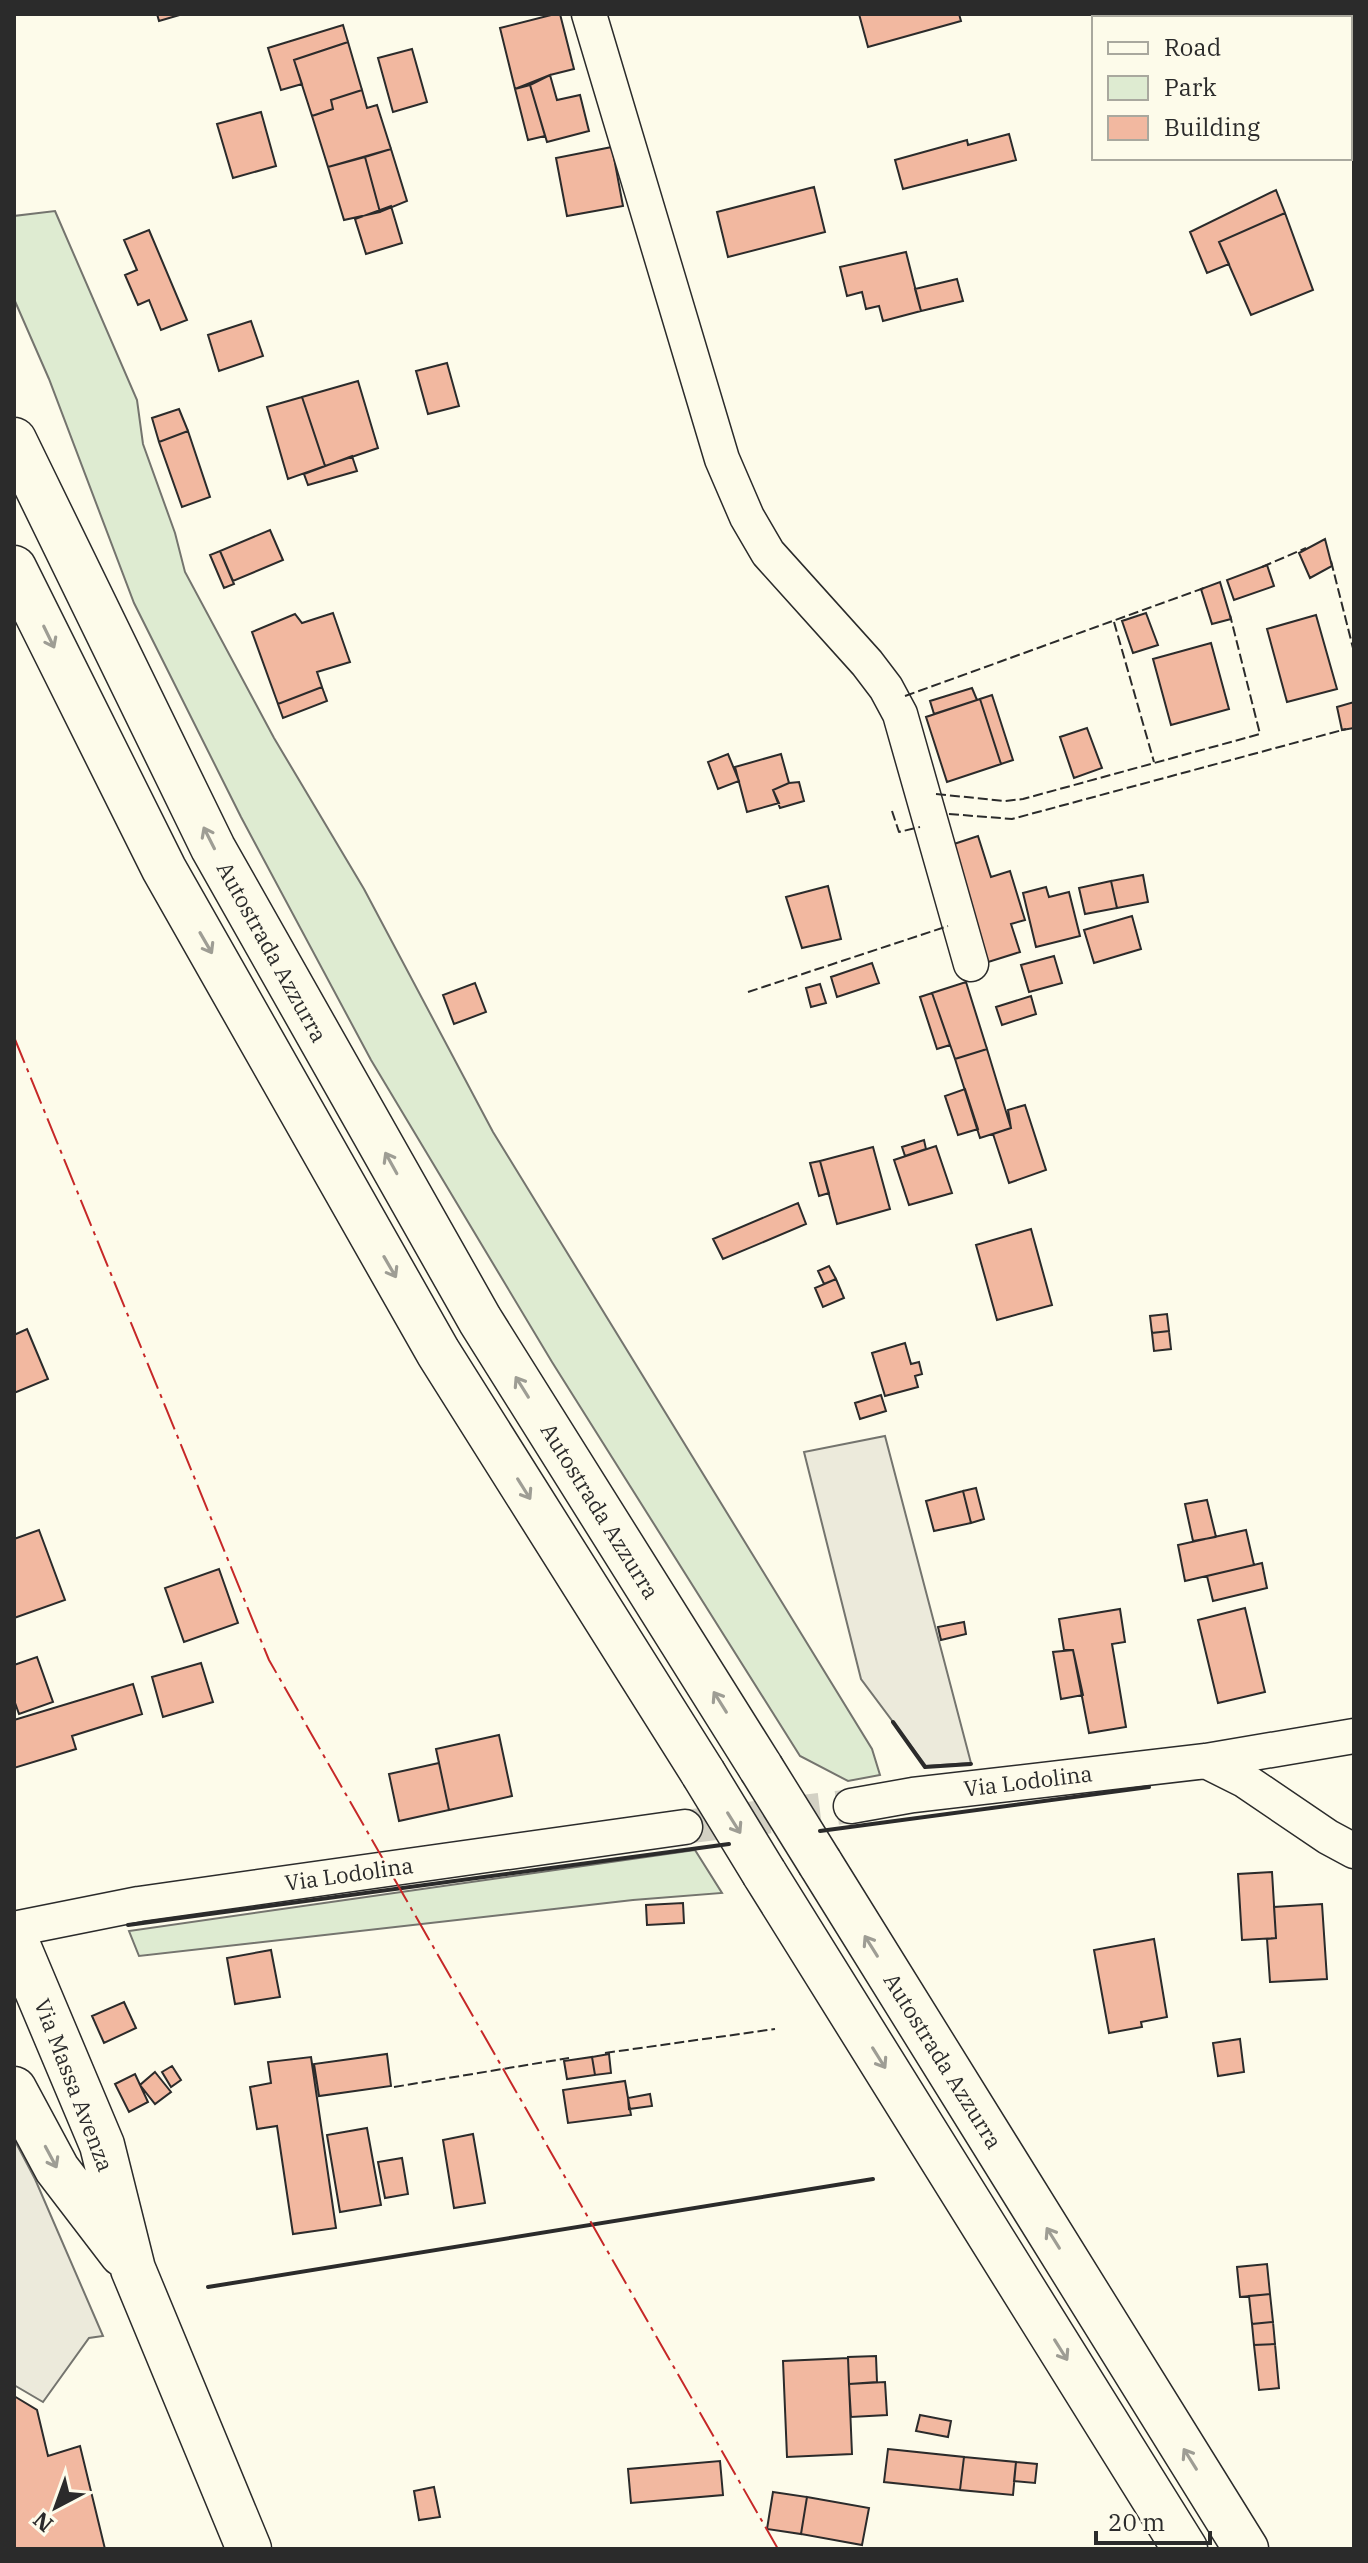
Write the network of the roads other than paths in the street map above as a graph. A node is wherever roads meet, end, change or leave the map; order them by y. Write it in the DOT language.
graph roads {
  1 [pos="589,14"];
  2 [pos="22,458"];
  3 [pos="14,568"];
  4 [pos="971,964"];
  5 [pos="1354,1736"];
  6 [pos="1206,1761"];
  7 [pos="851,1806"];
  8 [pos="685,1827"];
  9 [pos="1354,1851"];
  10 [pos="16,1944"];
  11 [pos="14,2089"];
  12 [pos="133,2269"];
  13 [pos="249,2549"];
  14 [pos="1185,2549"];
  15 [pos="1246,2549"];
  1 -- 4 [label="street"];
  15 -- 2 [label="main road, Autostrada Azzurra, one-way, bridge"];
  3 -- 14 [label="main road, one-way, bridge"];
  5 -- 6 [label="street, Via Lodolina"];
  6 -- 7 [label="street, Via Lodolina"];
  6 -- 9 [label="street"];
  8 -- 10 [label="street, Via Lodolina"];
  10 -- 12 [label="main road, Via Massa Avenza"];
  11 -- 12 [label="main road, Via Massa Avenza, one-way"];
  12 -- 13 [label="main road, Via Massa Avenza"];
}
